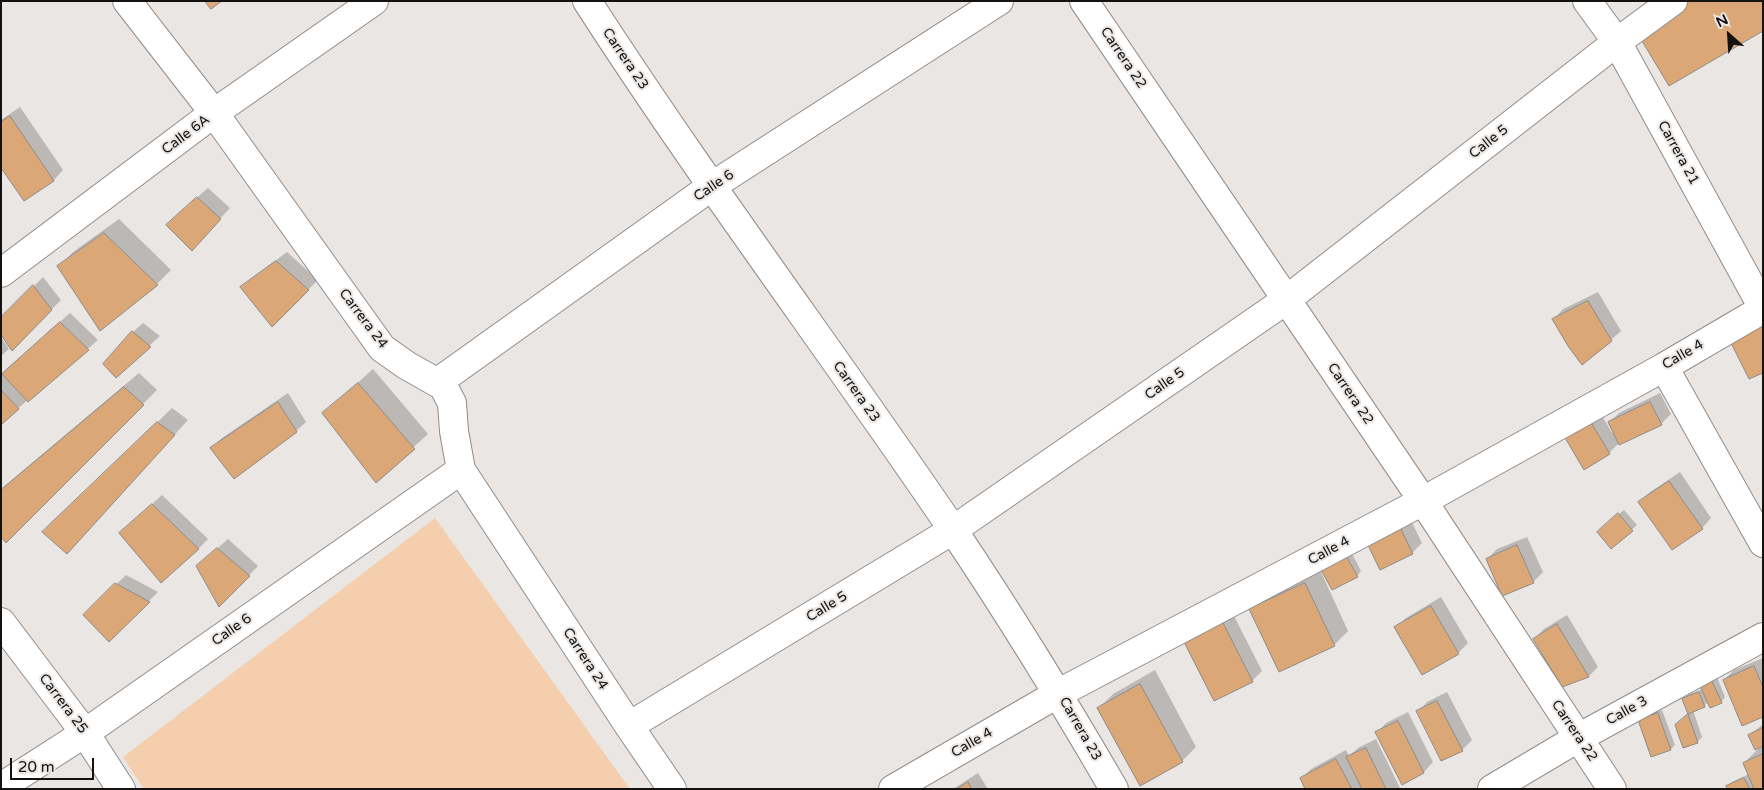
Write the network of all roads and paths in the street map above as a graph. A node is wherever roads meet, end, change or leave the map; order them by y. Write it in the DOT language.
graph roads {
  1 [pos="128,1"];
  2 [pos="374,1"];
  3 [pos="587,1"];
  4 [pos="999,1"];
  5 [pos="1084,1"];
  6 [pos="1587,1"];
  7 [pos="1673,1"];
  8 [pos="1617,42"];
  9 [pos="214,113"];
  10 [pos="712,186"];
  11 [pos="1,273"];
  12 [pos="1286,300"];
  13 [pos="1763,308"];
  14 [pos="1664,367"];
  15 [pos="438,382"];
  16 [pos="461,470"];
  17 [pos="1423,501"];
  18 [pos="953,530"];
  19 [pos="1763,543"];
  20 [pos="1,622"];
  21 [pos="1763,637"];
  22 [pos="1059,693"];
  23 [pos="629,726"];
  24 [pos="85,733"];
  25 [pos="1578,738"];
  26 [pos="1,787"];
  27 [pos="121,789"];
  28 [pos="672,789"];
  29 [pos="892,789"];
  30 [pos="1114,789"];
  31 [pos="1492,789"];
  32 [pos="1612,789"];
  1 -- 9 [label="street, Carrera 24"];
  2 -- 9 [label="street, Calle 6A"];
  3 -- 10 [label="street, Carrera 23"];
  4 -- 10 [label="street, Calle 6"];
  5 -- 12 [label="street, Carrera 22"];
  6 -- 8 [label="street, Carrera 21"];
  7 -- 8 [label="street, Calle 5"];
  8 -- 12 [label="street, Calle 5"];
  8 -- 13 [label="street, Carrera 21"];
  9 -- 11 [label="street, Calle 6A"];
  9 -- 15 [label="street, Carrera 24"];
  10 -- 15 [label="street, Calle 6"];
  10 -- 18 [label="street, Carrera 23"];
  12 -- 17 [label="street, Carrera 22"];
  12 -- 18 [label="street, Calle 5"];
  13 -- 14 [label="street, Calle 4"];
  14 -- 17 [label="street, Calle 4"];
  14 -- 19 [label="street"];
  15 -- 16 [label="street, Carrera 24"];
  16 -- 23 [label="street, Carrera 24"];
  16 -- 24 [label="street, Calle 6"];
  17 -- 22 [label="street, Calle 4"];
  17 -- 25 [label="street, Carrera 22"];
  18 -- 22 [label="street, Carrera 23"];
  18 -- 23 [label="street, Calle 5"];
  20 -- 24 [label="street, Carrera 25"];
  21 -- 25 [label="street, Calle 3"];
  22 -- 29 [label="street, Calle 4"];
  22 -- 30 [label="street, Carrera 23"];
  23 -- 28 [label="street, Carrera 24"];
  24 -- 26 [label="street, Calle 6"];
  24 -- 27 [label="street, Carrera 25"];
  25 -- 31 [label="street, Calle 3"];
  25 -- 32 [label="street, Carrera 22"];
}
